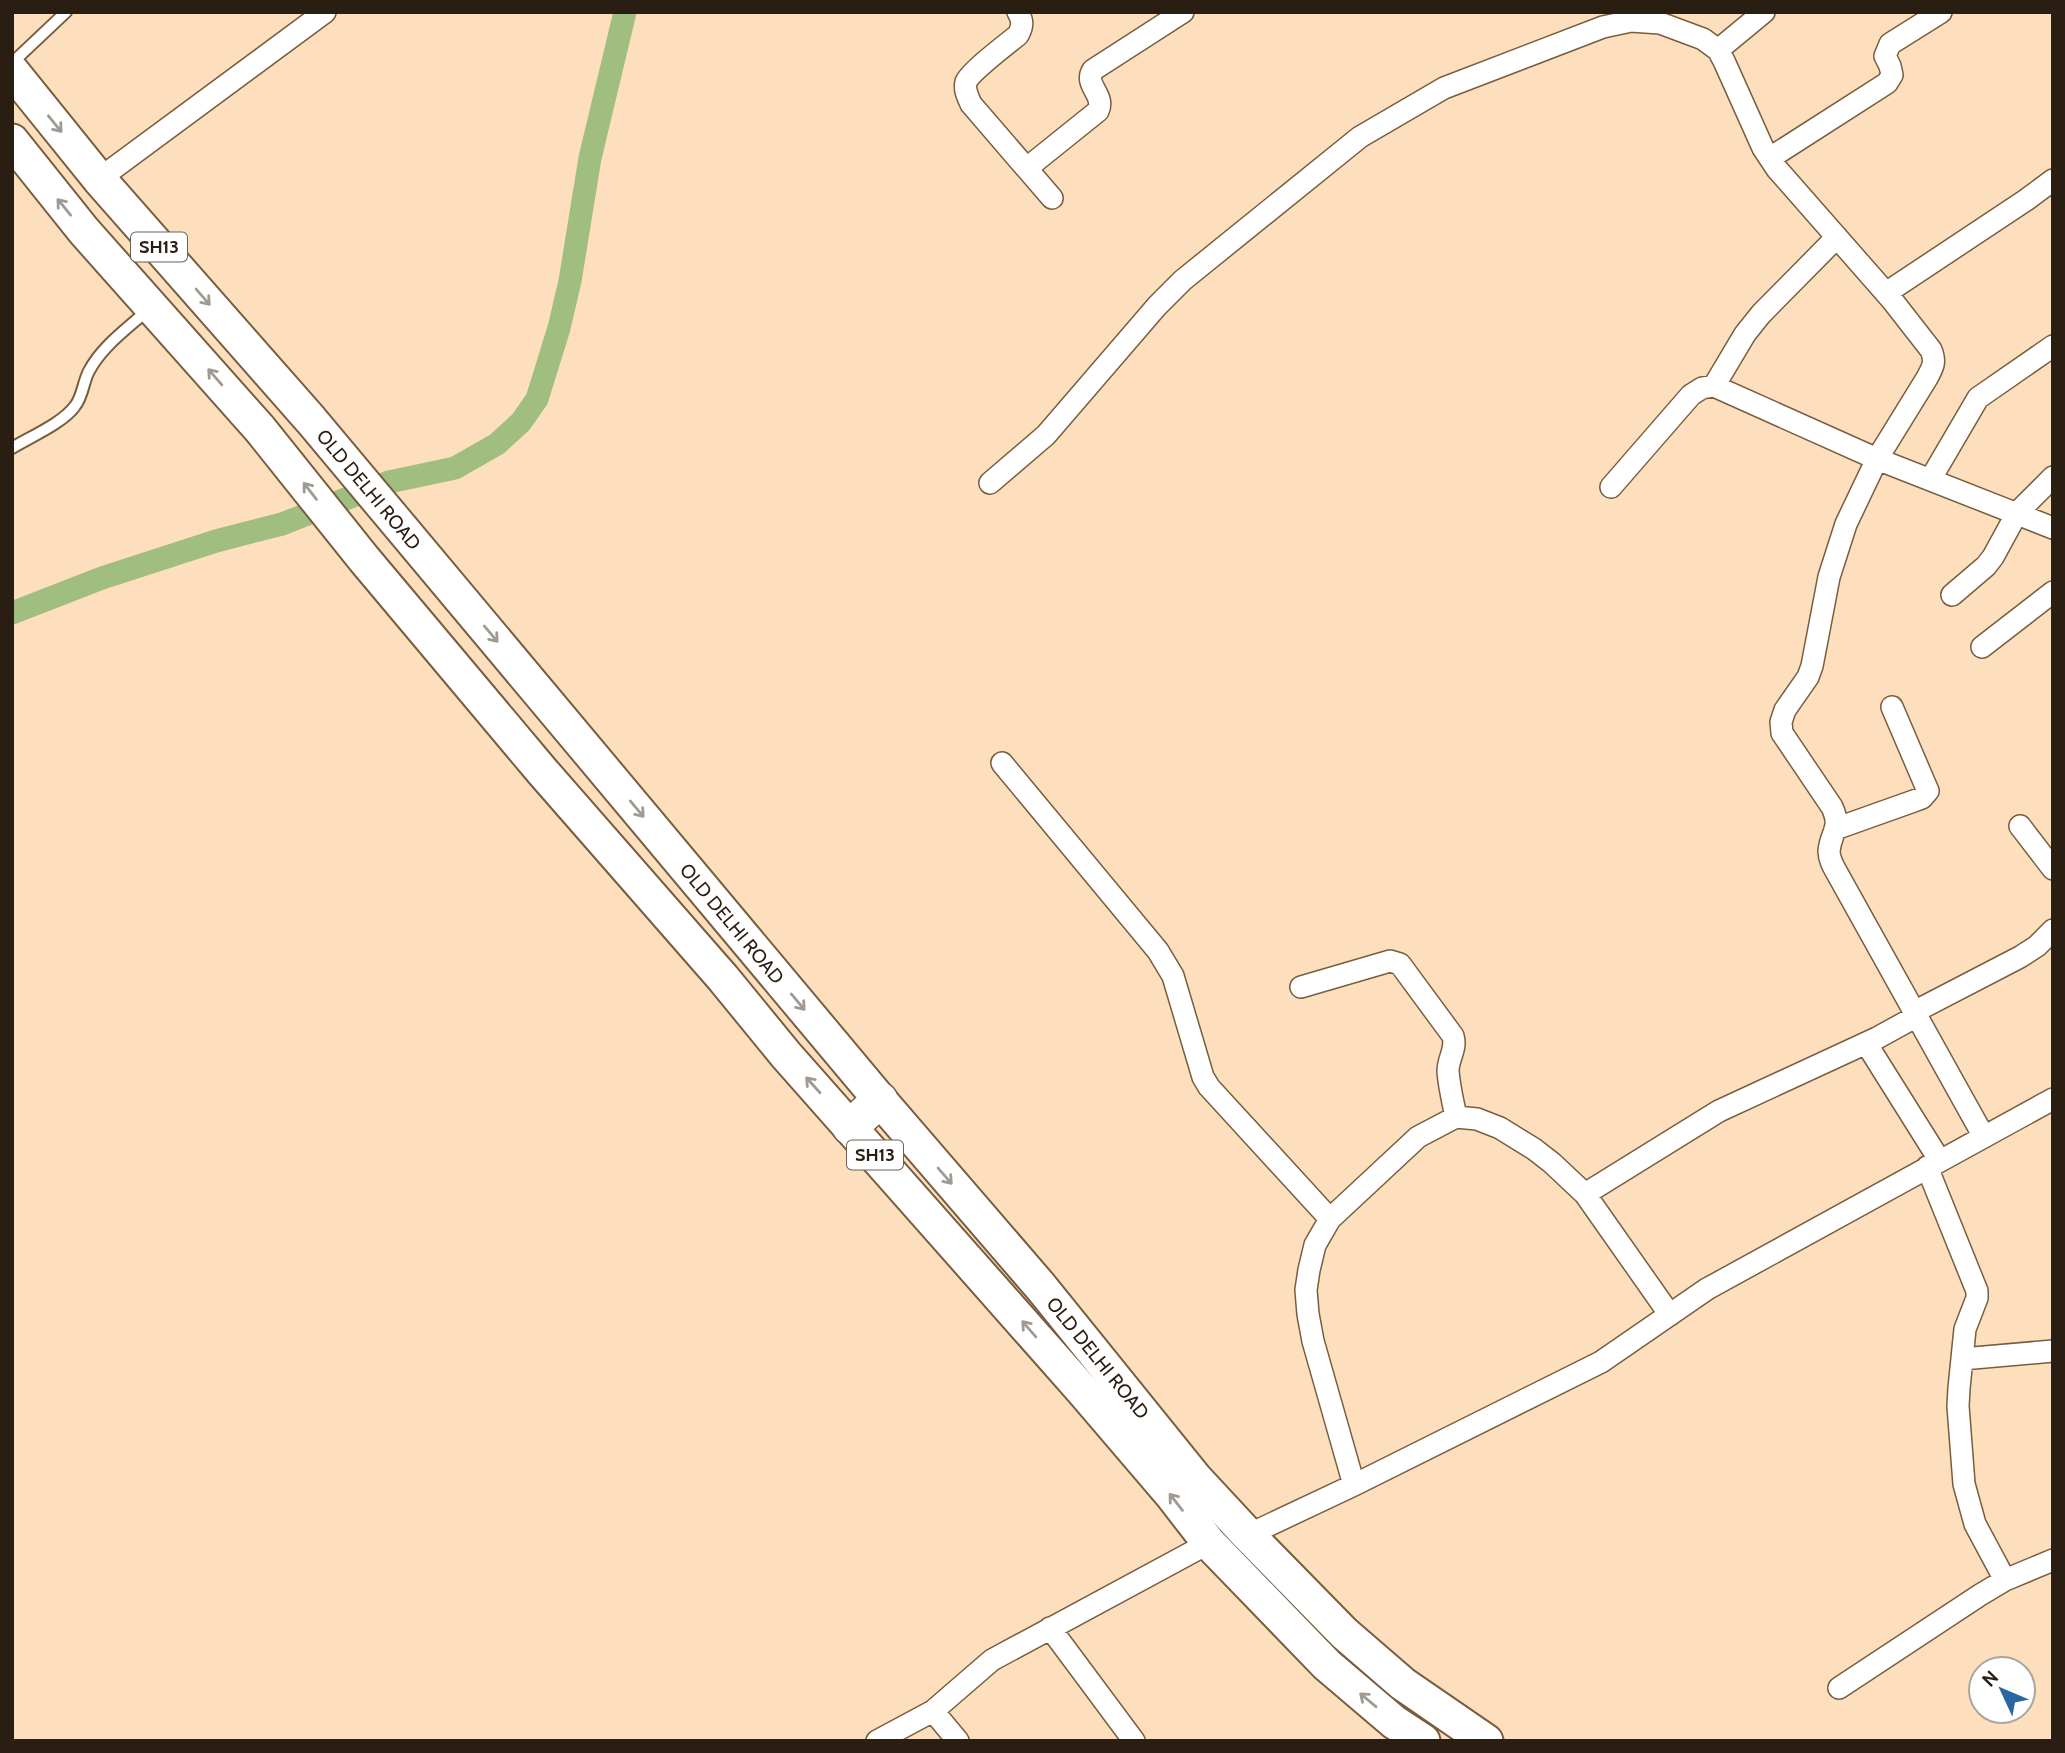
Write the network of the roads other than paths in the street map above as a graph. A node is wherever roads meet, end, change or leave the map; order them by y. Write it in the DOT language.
graph roads {
  1 [pos="66,12"];
  2 [pos="325,12"];
  3 [pos="1018,12"];
  4 [pos="1183,12"];
  5 [pos="1764,12"];
  6 [pos="1941,12"];
  7 [pos="1718,50"];
  8 [pos="12,64"];
  9 [pos="12,71"];
  10 [pos="12,141"];
  11 [pos="1770,158"];
  12 [pos="1027,168"];
  13 [pos="99,179"];
  14 [pos="2053,180"];
  15 [pos="1052,198"];
  16 [pos="1837,237"];
  17 [pos="1885,293"];
  18 [pos="152,307"];
  19 [pos="2053,345"];
  20 [pos="1714,386"];
  21 [pos="12,447"];
  22 [pos="1877,459"];
  23 [pos="2053,477"];
  24 [pos="1930,480"];
  25 [pos="990,484"];
  26 [pos="1611,487"];
  27 [pos="2017,513"];
  28 [pos="2053,528"];
  29 [pos="2053,592"];
  30 [pos="1952,595"];
  31 [pos="1982,647"];
  32 [pos="1892,707"];
  33 [pos="1002,763"];
  34 [pos="2020,826"];
  35 [pos="1835,829"];
  36 [pos="2053,869"];
  37 [pos="2053,930"];
  38 [pos="1301,987"];
  39 [pos="1916,1014"];
  40 [pos="1866,1043"];
  41 [pos="2053,1099"];
  42 [pos="880,1100"];
  43 [pos="1456,1117"];
  44 [pos="850,1127"];
  45 [pos="1984,1137"];
  46 [pos="1933,1164"];
  47 [pos="1585,1194"];
  48 [pos="1330,1219"];
  49 [pos="1670,1315"];
  50 [pos="2053,1351"];
  51 [pos="1962,1359"];
  52 [pos="1354,1485"];
  53 [pos="1248,1535"];
  54 [pos="1209,1543"];
  55 [pos="2053,1560"];
  56 [pos="2006,1580"];
  57 [pos="1050,1628"];
  58 [pos="1839,1688"];
  59 [pos="933,1711"];
  60 [pos="877,1741"];
  61 [pos="958,1741"];
  62 [pos="1134,1741"];
  63 [pos="1423,1741"];
  64 [pos="1486,1741"];
  1 -- 8 [label="lane"];
  2 -- 13 [label="street"];
  3 -- 12 [label="street"];
  4 -- 12 [label="street"];
  5 -- 7 [label="street"];
  6 -- 11 [label="street"];
  7 -- 11 [label="street"];
  7 -- 25 [label="street"];
  9 -- 13 [label="main road, OLD DELHI ROAD / SH13, one-way"];
  18 -- 10 [label="main road, OLD DELHI ROAD / SH13, one-way"];
  11 -- 16 [label="street"];
  12 -- 15 [label="street"];
  13 -- 42 [label="main road, OLD DELHI ROAD / SH13, one-way"];
  14 -- 17 [label="street"];
  16 -- 17 [label="street"];
  16 -- 20 [label="street"];
  17 -- 22 [label="street"];
  18 -- 21 [label="lane"];
  44 -- 18 [label="main road, OLD DELHI ROAD / SH13, one-way"];
  19 -- 24 [label="street"];
  20 -- 22 [label="street"];
  20 -- 26 [label="street"];
  22 -- 24 [label="street"];
  22 -- 35 [label="street"];
  23 -- 27 [label="street"];
  24 -- 27 [label="street"];
  27 -- 28 [label="street"];
  27 -- 30 [label="street"];
  29 -- 31 [label="street"];
  32 -- 35 [label="street"];
  33 -- 48 [label="street"];
  34 -- 36 [label="street"];
  35 -- 39 [label="street"];
  37 -- 39 [label="street"];
  38 -- 43 [label="street"];
  39 -- 40 [label="street"];
  39 -- 45 [label="street"];
  40 -- 46 [label="street"];
  40 -- 47 [label="street"];
  41 -- 45 [label="street"];
  42 -- 44 [label="highway"];
  42 -- 53 [label="main road, OLD DELHI ROAD / SH13, one-way"];
  43 -- 47 [label="street"];
  43 -- 48 [label="street"];
  54 -- 44 [label="main road, OLD DELHI ROAD / SH13, one-way"];
  45 -- 46 [label="street"];
  46 -- 49 [label="street"];
  46 -- 51 [label="street"];
  47 -- 49 [label="street"];
  48 -- 52 [label="street"];
  49 -- 52 [label="street"];
  50 -- 51 [label="street"];
  51 -- 56 [label="street"];
  52 -- 53 [label="street"];
  53 -- 64 [label="main road, OLD DELHI ROAD / SH13"];
  54 -- 57 [label="street"];
  63 -- 54 [label="main road, OLD DELHI ROAD / SH13, one-way"];
  55 -- 56 [label="street"];
  56 -- 58 [label="street"];
  57 -- 59 [label="street"];
  57 -- 62 [label="street"];
  59 -- 60 [label="street"];
  59 -- 61 [label="street"];
}
